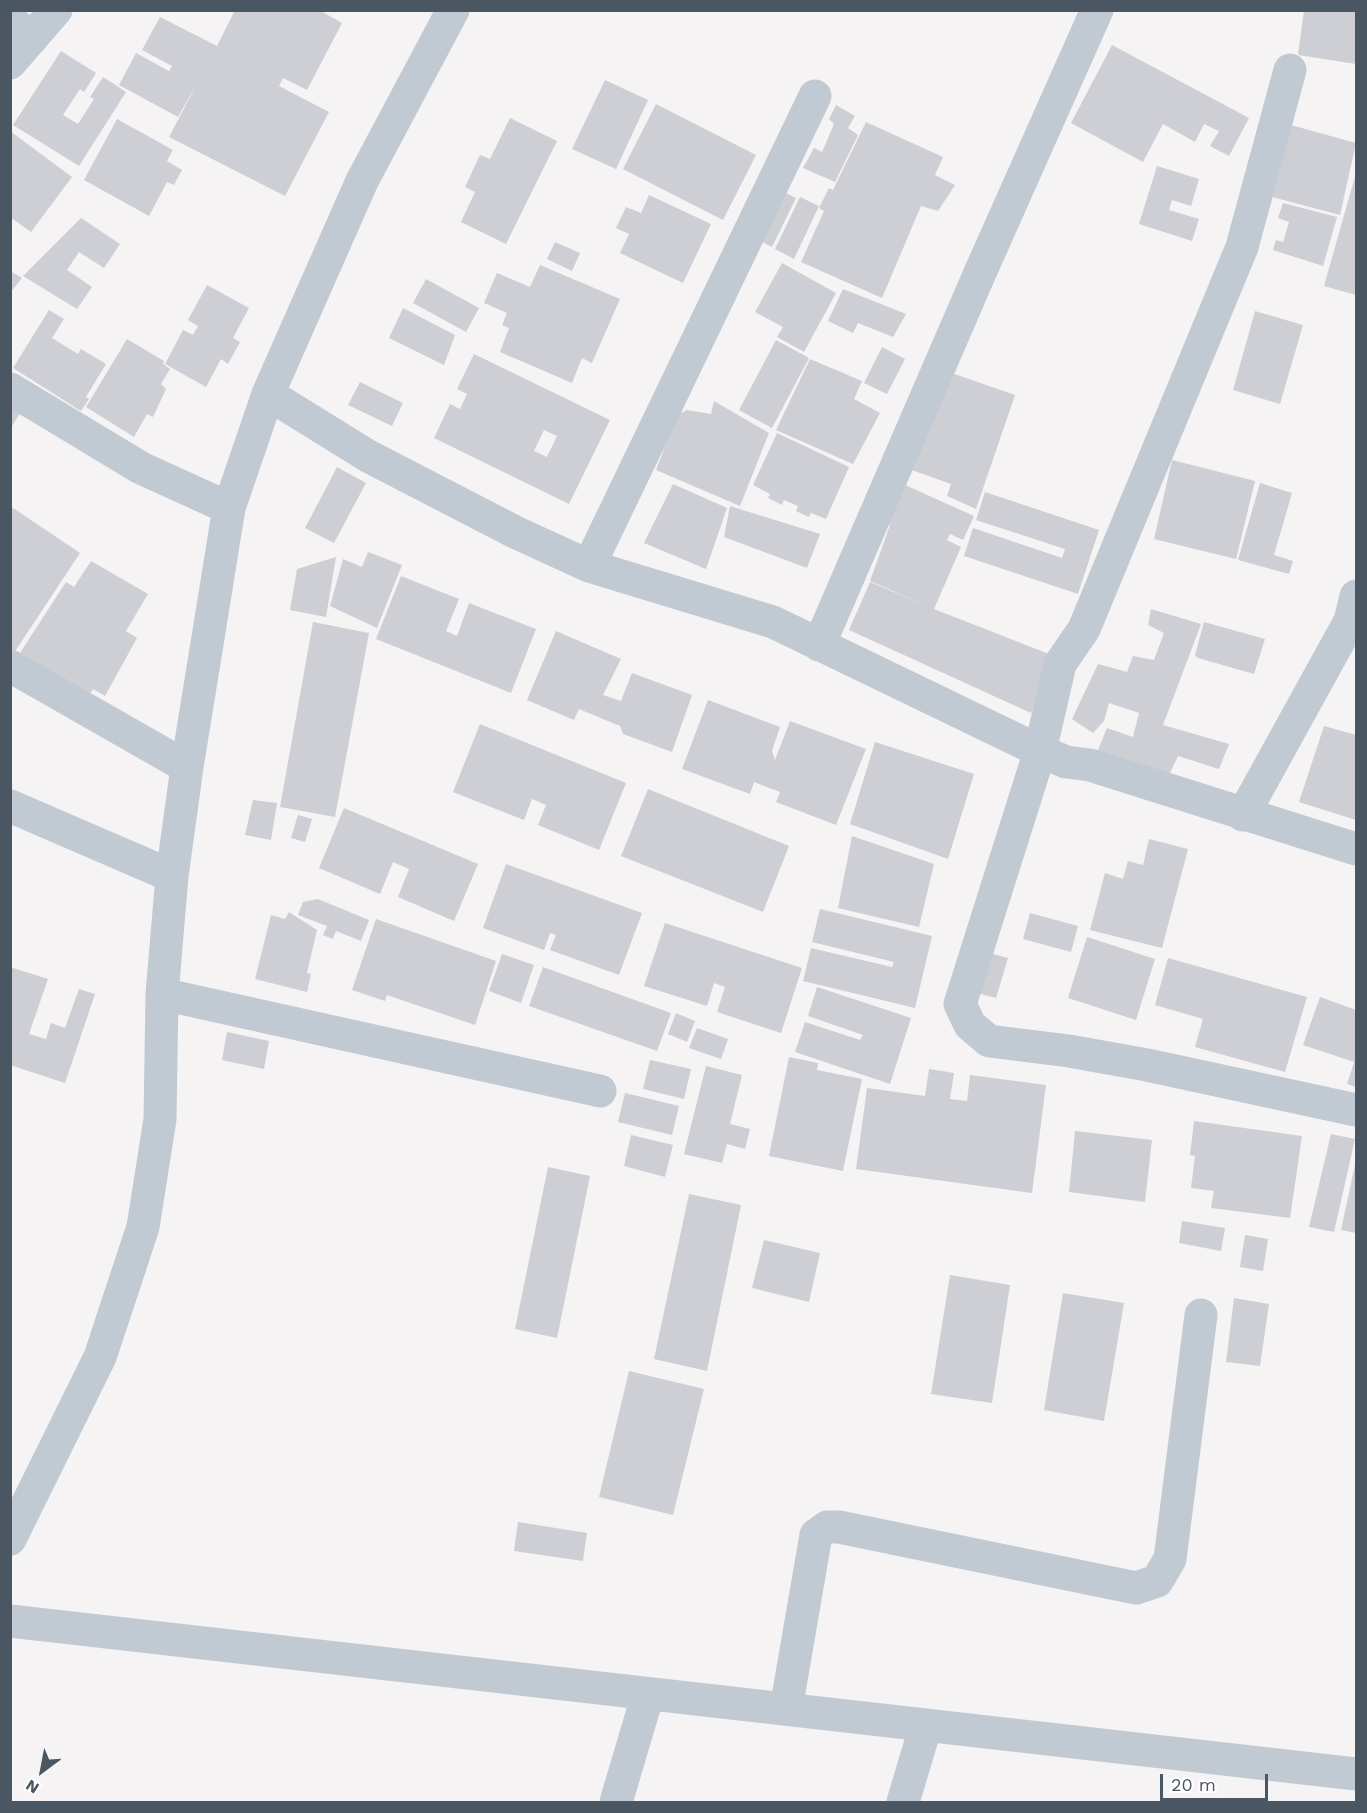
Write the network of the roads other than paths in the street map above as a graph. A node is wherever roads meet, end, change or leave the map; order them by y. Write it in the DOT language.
graph roads {
  1 [pos="56,10"];
  2 [pos="453,10"];
  3 [pos="1097,10"];
  4 [pos="21,29"];
  5 [pos="10,63"];
  6 [pos="1290,70"];
  7 [pos="815,96"];
  8 [pos="10,389"];
  9 [pos="268,394"];
  10 [pos="230,508"];
  11 [pos="589,566"];
  12 [pos="1354,612"];
  13 [pos="819,645"];
  14 [pos="10,666"];
  15 [pos="1040,751"];
  16 [pos="187,767"];
  17 [pos="10,806"];
  18 [pos="1243,814"];
  19 [pos="1356,849"];
  20 [pos="172,876"];
  21 [pos="162,994"];
  22 [pos="600,1091"];
  23 [pos="1356,1110"];
  24 [pos="1201,1315"];
  25 [pos="10,1539"];
  26 [pos="10,1621"];
  27 [pos="648,1694"];
  28 [pos="786,1709"];
  29 [pos="926,1725"];
  30 [pos="1356,1774"];
  31 [pos="616,1803"];
  32 [pos="903,1803"];
  1 -- 4 [label="street"];
  2 -- 9 [label="street"];
  3 -- 13 [label="street"];
  4 -- 5 [label="street"];
  6 -- 15 [label="street"];
  7 -- 11 [label="street"];
  8 -- 10 [label="street"];
  9 -- 10 [label="street"];
  9 -- 11 [label="street"];
  10 -- 16 [label="street"];
  11 -- 13 [label="street"];
  12 -- 18 [label="street"];
  13 -- 15 [label="street"];
  14 -- 16 [label="street"];
  15 -- 18 [label="street"];
  15 -- 23 [label="street"];
  16 -- 20 [label="street"];
  17 -- 20 [label="street"];
  18 -- 19 [label="street"];
  20 -- 21 [label="street"];
  21 -- 22 [label="street"];
  21 -- 25 [label="street"];
  24 -- 28 [label="street"];
  26 -- 27 [label="street"];
  27 -- 28 [label="street"];
  27 -- 31 [label="street"];
  28 -- 29 [label="street"];
  29 -- 30 [label="street"];
  29 -- 32 [label="street"];
}
